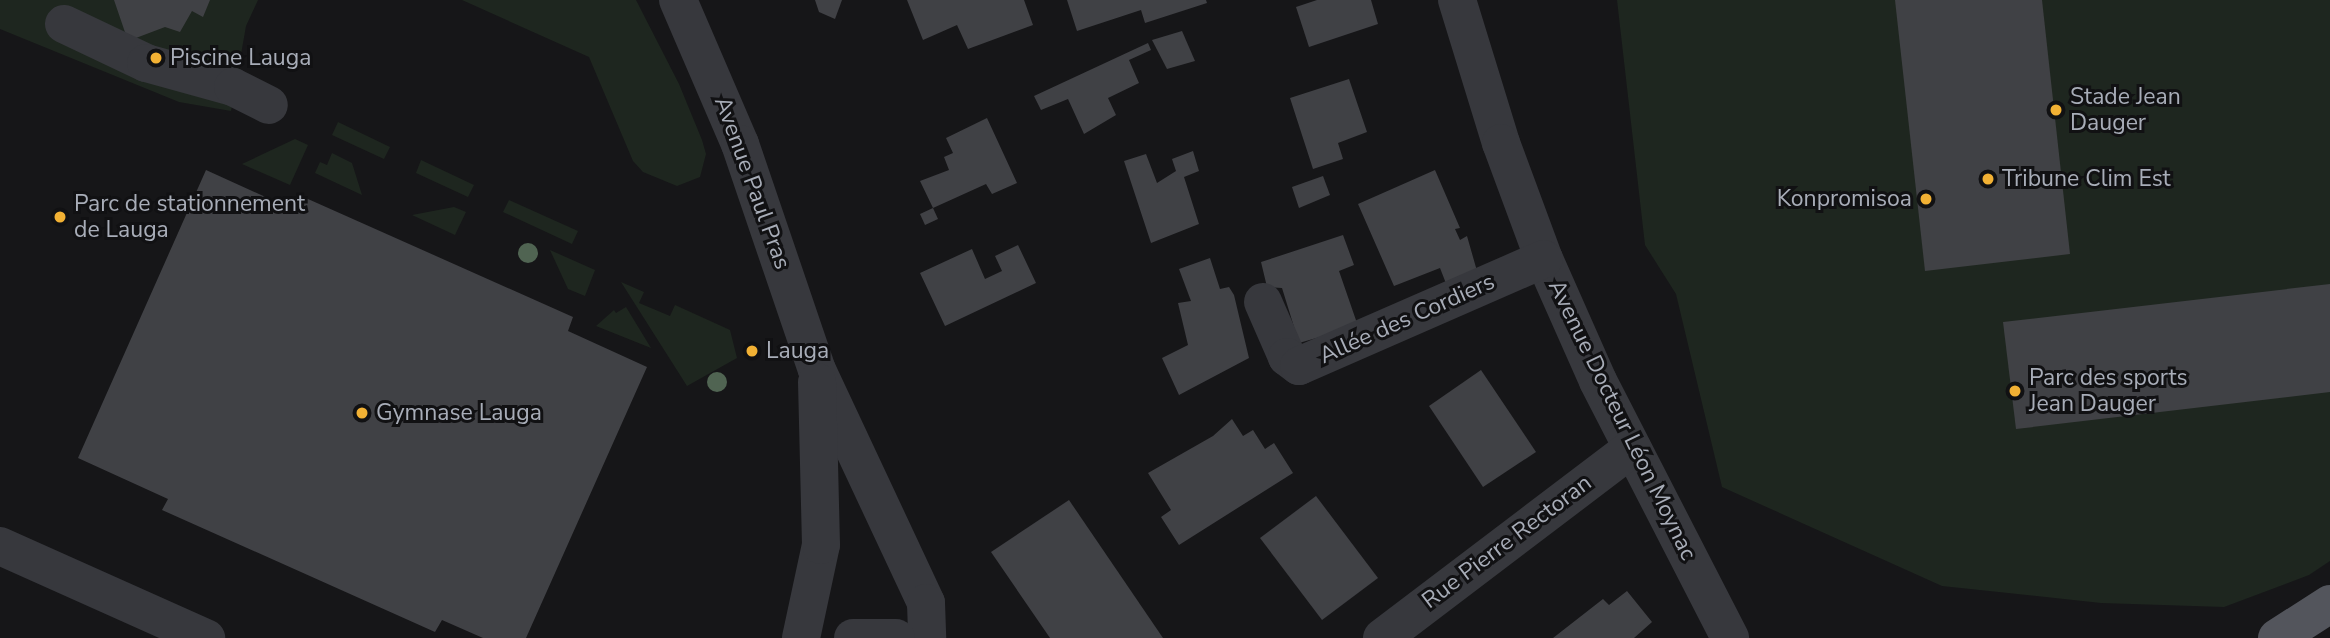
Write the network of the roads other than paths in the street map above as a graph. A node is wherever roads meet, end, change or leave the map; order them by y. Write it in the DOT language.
graph roads {
  1 [pos="678,0"];
  2 [pos="1457,0"];
  3 [pos="64,24"];
  4 [pos="269,105"];
  5 [pos="1544,259"];
  6 [pos="1263,302"];
  7 [pos="817,370"];
  8 [pos="1632,448"];
  9 [pos="0,546"];
  10 [pos="2330,604"];
  11 [pos="206,638"];
  12 [pos="801,638"];
  13 [pos="853,638"];
  14 [pos="896,638"];
  15 [pos="927,638"];
  16 [pos="1382,638"];
  17 [pos="1730,638"];
  18 [pos="2277,638"];
  1 -- 7 [label="street, Avenue Paul Pras"];
  2 -- 5 [label="street, Avenue Docteur Léon Moynac"];
  3 -- 4 [label="street"];
  5 -- 6 [label="street, Allée des Cordiers"];
  5 -- 8 [label="street, Avenue Docteur Léon Moynac"];
  7 -- 12 [label="street, Avenue Paul Pras"];
  7 -- 15 [label="street, Avenue Paul Pras"];
  8 -- 16 [label="street, Rue Pierre Rectoran"];
  8 -- 17 [label="street, Avenue Docteur Léon Moynac"];
  9 -- 11 [label="street"];
  10 -- 18 [label="main road"];
  13 -- 14 [label="street"];
}
